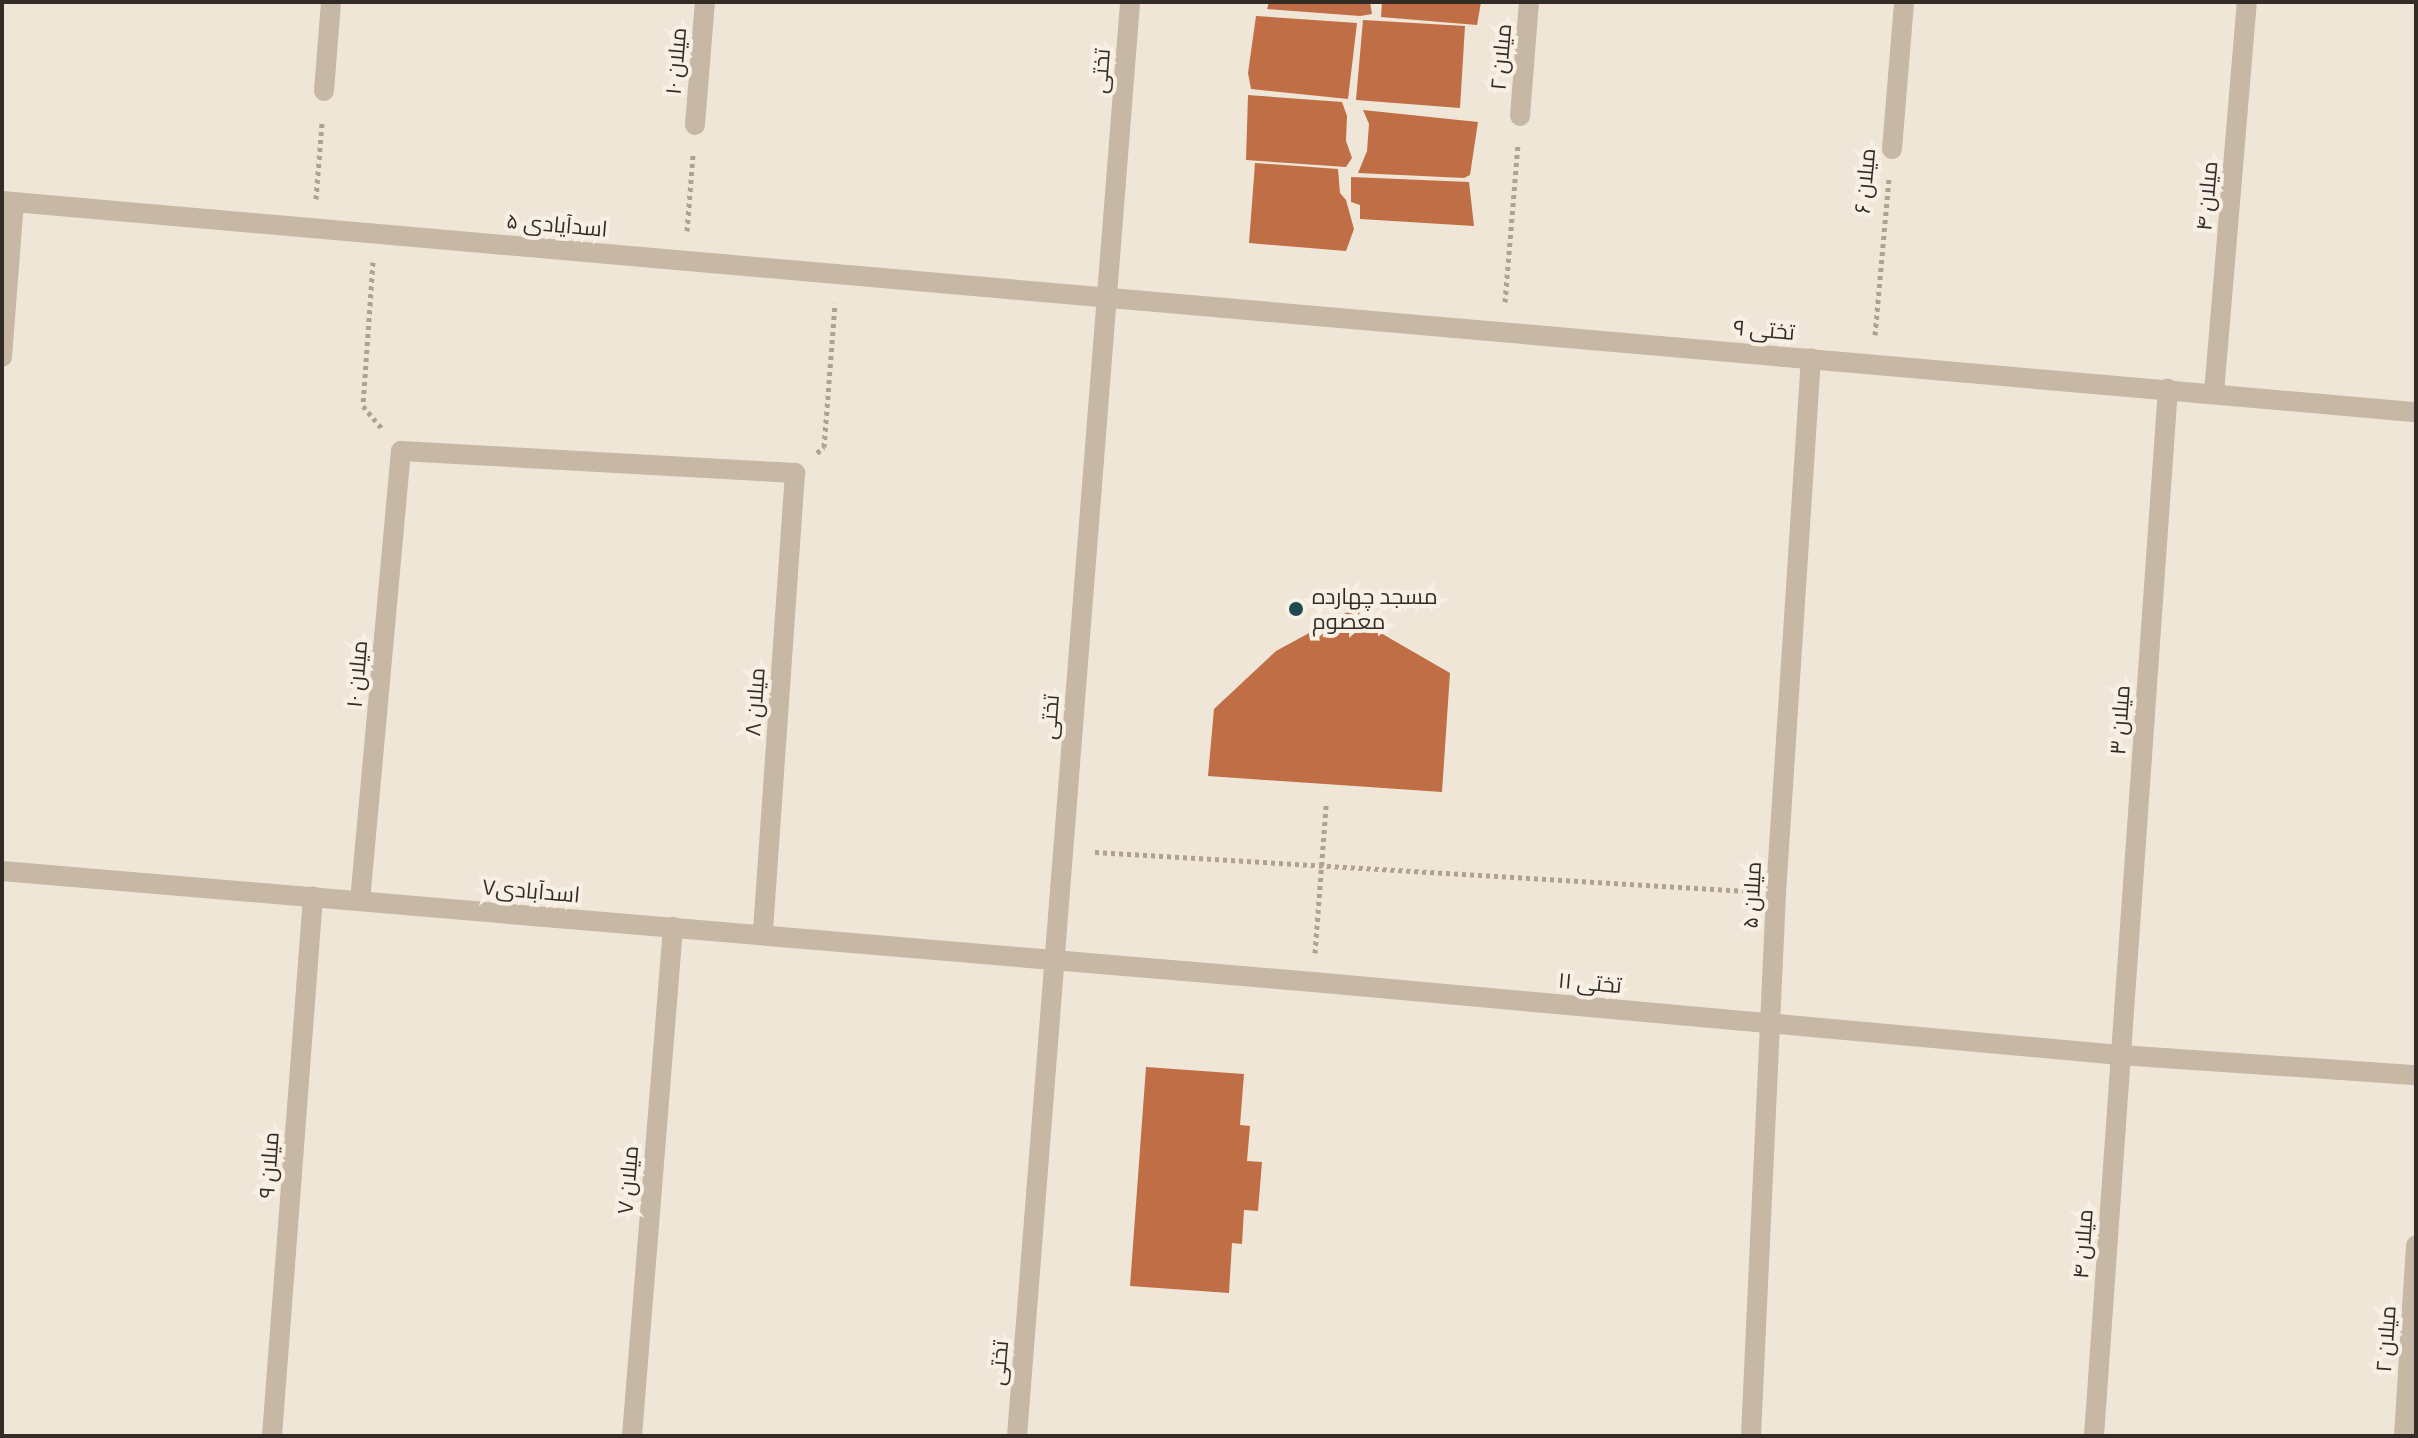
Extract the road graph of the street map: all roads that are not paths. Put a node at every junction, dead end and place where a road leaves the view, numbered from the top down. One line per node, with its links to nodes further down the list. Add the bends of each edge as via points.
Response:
1 (331, 2): 7 (street)
2 (705, 2): 9 (street, میلان ۱۰)
3 (1130, 2): 12 (street, تختی)
4 (1529, 2): 8 (street, میلان ۲)
5 (1904, 2): 10 (street, میلان ۶)
6 (2247, 2): 16 (street, میلان ۴)
7 (324, 91)
8 (1520, 116)
9 (695, 125)
10 (1892, 149)
11 (8, 202): 12 (street, اسدآیادی ۵); 13 (street)
12 (1107, 297): 14 (street, تختی ۹); 24 (street, تختی)
13 (2, 357)
14 (1811, 358): 15 (street, تختی ۹); 25 (street, میلان ۵)
15 (2168, 389): 16 (street, تختی ۹); 26 (street, میلان ۳)
16 (2214, 393): 17 (street, تختی ۹)
17 (2416, 412)
18 (401, 451): 21 (street, میلان ۱۰); 23 (street, میلان ۸, via 795,473)
19 (2, 871): 20 (street, اسدآبادی۷)
20 (313, 897): 21 (street, اسدآبادی۷); 29 (street, میلان ۹)
21 (360, 901): 22 (street, اسدآبادی۷)
22 (673, 927): 23 (street, اسدآبادی۷); 30 (street, میلان ۷)
23 (763, 935): 24 (street, اسدآبادی۷)
24 (1055, 960): 25 (street, تختی ۱۱); 31 (street, تختی)
25 (1770, 1023): 26 (street, تختی ۱۱); 32 (street, میلان ۵)
26 (2120, 1055): 27 (street, تختی ۱۱); 33 (street, میلان ۴)
27 (2416, 1075)
28 (2416, 1245): 34 (street, میلان ۲)
29 (272, 1436)
30 (632, 1436)
31 (1017, 1436)
32 (1751, 1436)
33 (2094, 1436)
34 (2404, 1436)

